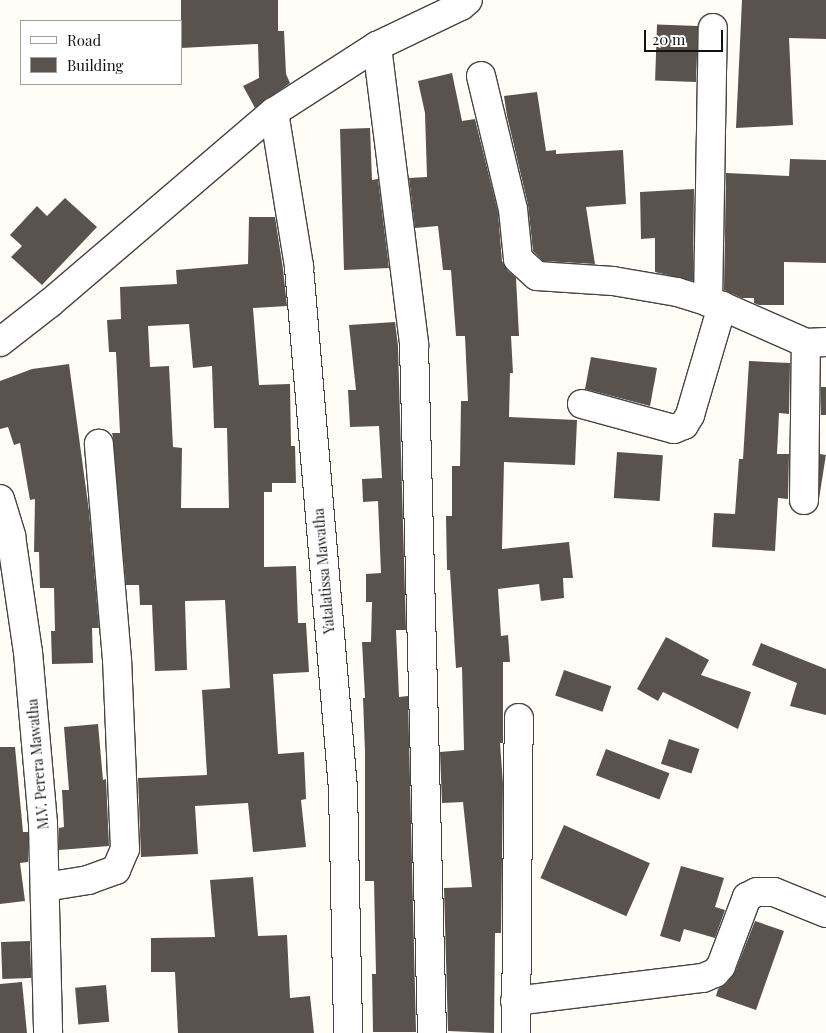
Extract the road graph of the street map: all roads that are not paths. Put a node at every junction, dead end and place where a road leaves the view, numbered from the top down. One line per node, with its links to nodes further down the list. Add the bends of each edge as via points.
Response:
1 (468, 0): 3 (street)
2 (713, 28): 6 (street)
3 (377, 46): 5 (street); 19 (street, via 414,345)
4 (482, 76): 6 (street, via 513,209 518,259 537,276 613,281 677,292)
5 (274, 112): 7 (street); 18 (street, Yatalatissa Mawatha, via 298,267 342,789)
6 (715, 304): 8 (street); 9 (street, via 690,415 684,425 674,429)
7 (0, 342)
8 (816, 343): 12 (street)
9 (582, 404)
10 (99, 444): 14 (street, via 117,660 125,849 116,870 88,880)
11 (0, 499): 14 (street, M.V. Perera Mawatha, via 11,536 28,652 43,824)
12 (804, 500)
13 (519, 718): 16 (street)
14 (44, 887): 17 (street, M.V. Perera Mawatha)
15 (826, 913): 16 (street, via 774,892 758,892 747,897 721,966 703,978)
16 (515, 1000): 20 (street)
17 (48, 1033)
18 (348, 1033)
19 (432, 1033)
20 (516, 1033)

